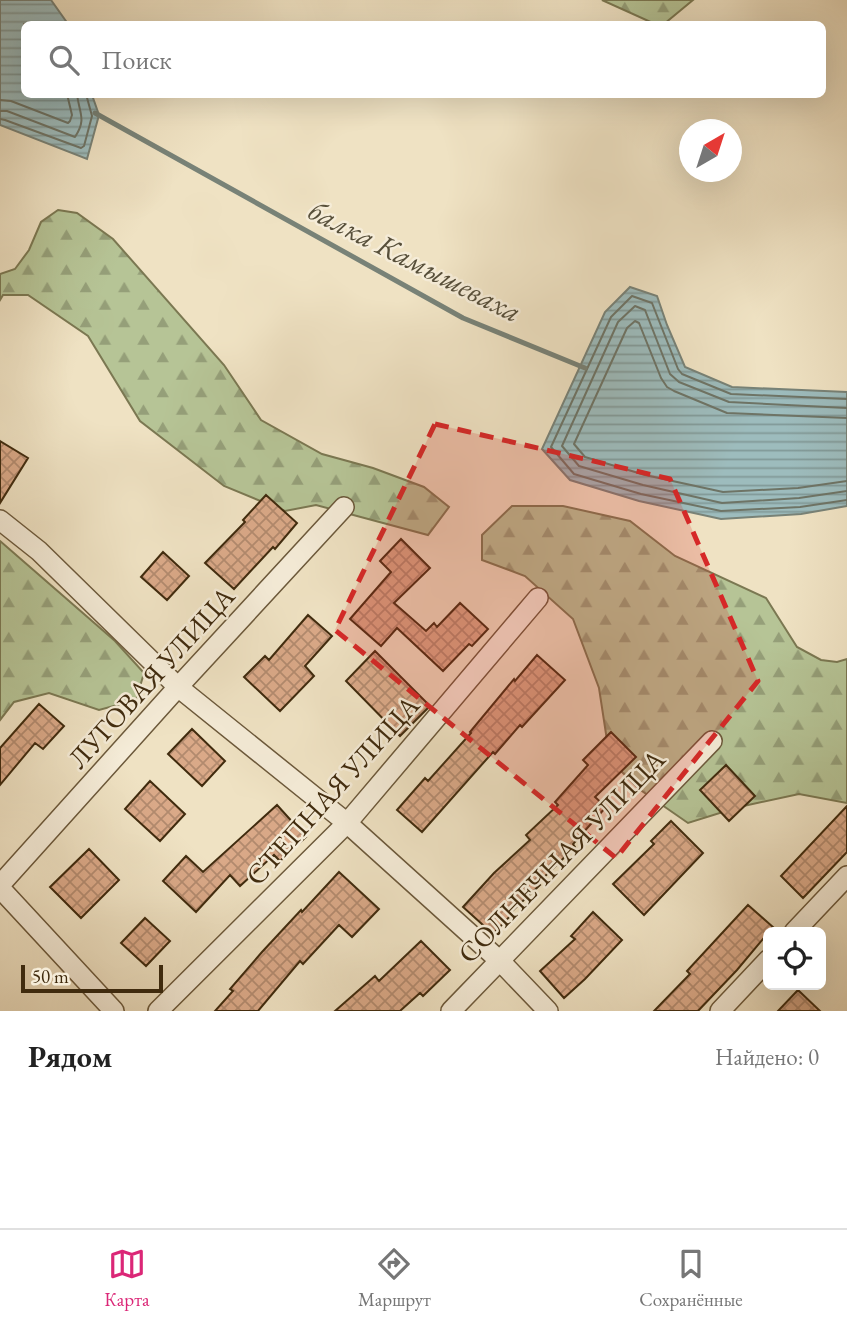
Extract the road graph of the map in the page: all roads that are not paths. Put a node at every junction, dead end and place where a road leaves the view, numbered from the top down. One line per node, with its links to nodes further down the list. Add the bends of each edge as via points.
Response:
1 (344, 507): 4 (street, ЛУГОВАЯ УЛИЦА)
2 (0, 520): 4 (street, via 39,551)
3 (538, 598): 6 (street, СТЕПНАЯ УЛИЦА)
4 (178, 687): 6 (street); 8 (street, ЛУГОВАЯ УЛИЦА)
5 (712, 741): 10 (street, СОЛНЕЧНАЯ УЛИЦА)
6 (347, 823): 10 (street); 13 (street, СТЕПНАЯ УЛИЦА)
7 (847, 876): 9 (street)
8 (0, 887): 12 (street)
9 (799, 927)
10 (500, 961): 14 (street, СОЛНЕЧНАЯ УЛИЦА); 15 (street)
11 (763, 965): 16 (street)
12 (114, 1011)
13 (158, 1011)
14 (451, 1011)
15 (548, 1011)
16 (720, 1011)

